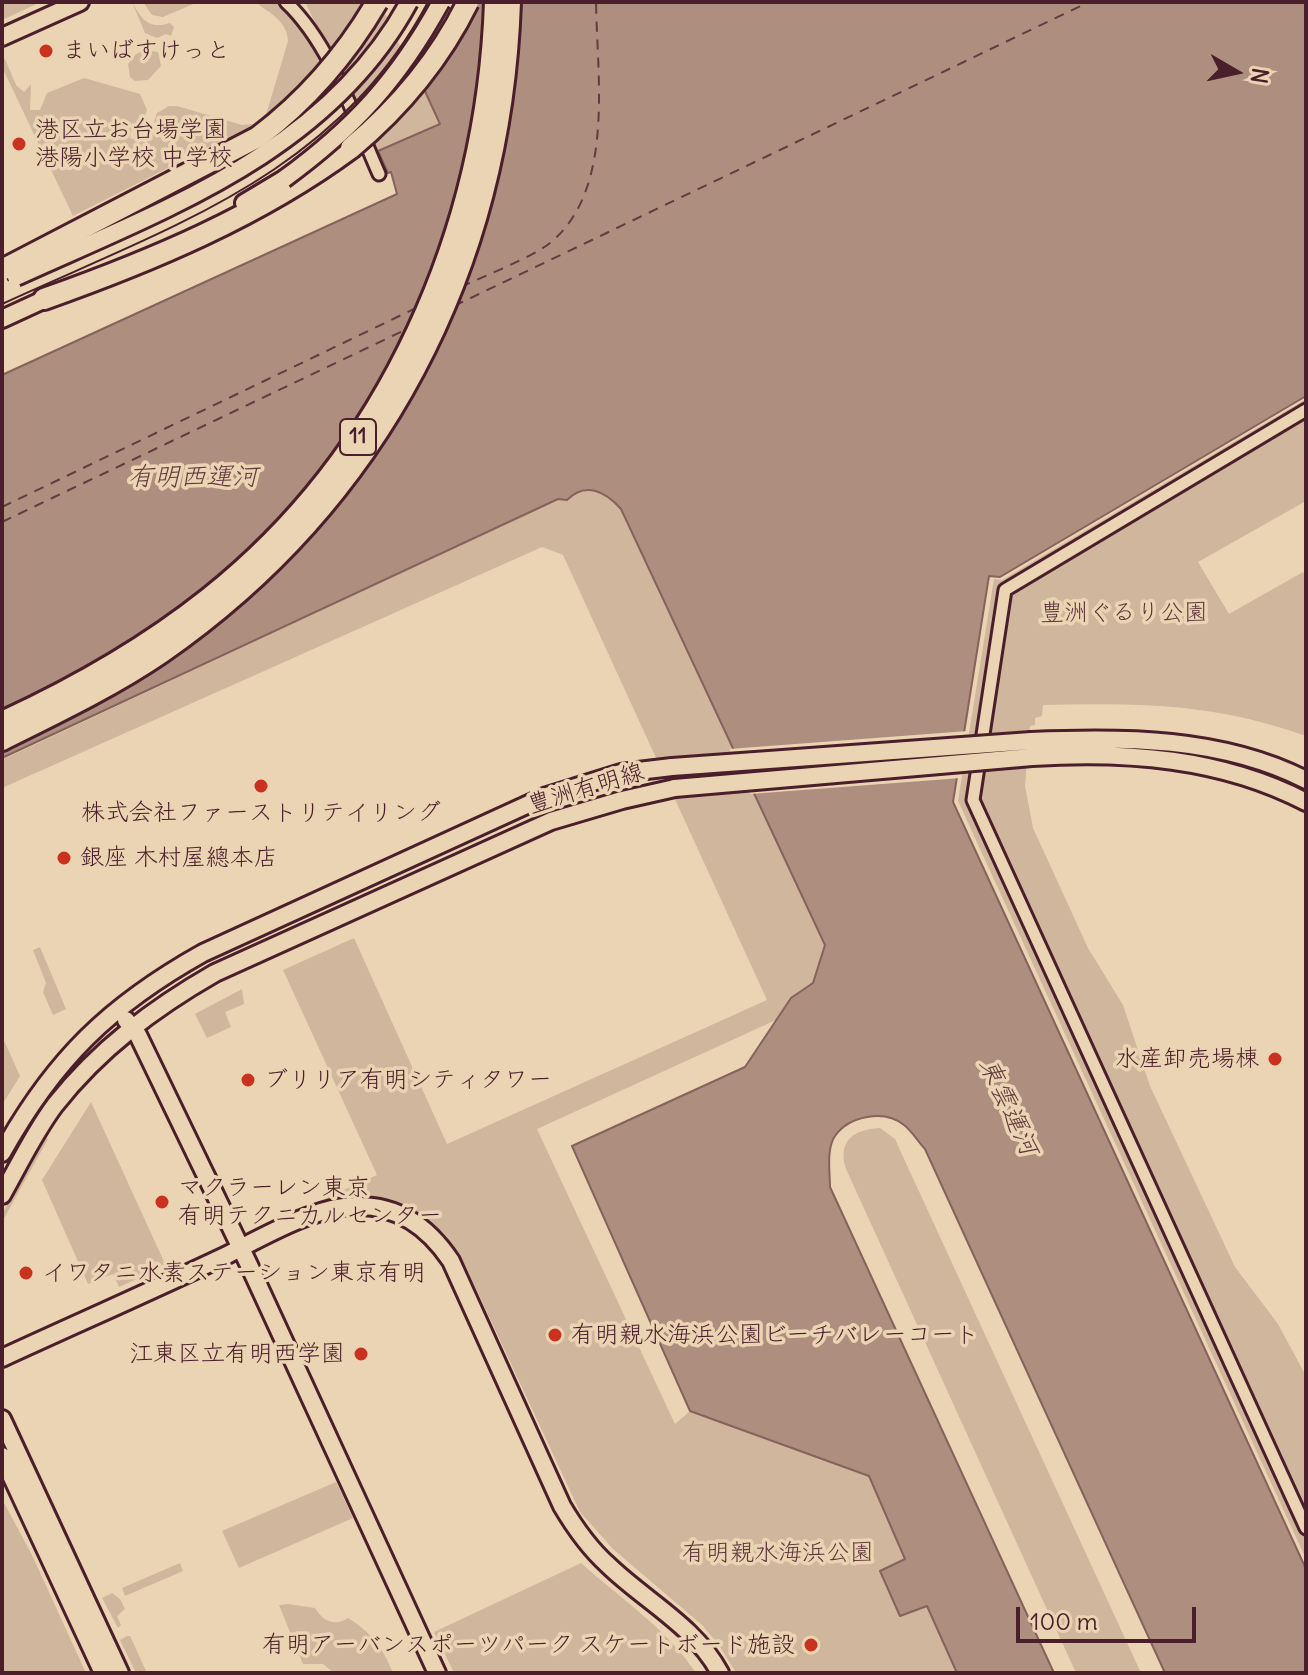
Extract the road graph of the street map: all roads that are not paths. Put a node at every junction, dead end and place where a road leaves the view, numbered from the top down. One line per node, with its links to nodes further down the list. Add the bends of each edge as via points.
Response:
1 (80, 2): 9 (street)
2 (286, 2): 10 (street, via 321,47)
3 (377, 2): 11 (highway, bridge, via 329,71 258,137)
4 (409, 2): 11 (street, bridge, via 364,70 287,139 185,199)
5 (441, 2): 12 (street, bridge, via 377,98 316,155 233,210)
6 (468, 2): 12 (highway, bridge, via 404,98 308,179 208,232)
7 (495, 2): 15 (highway, 11, via 485,110 458,228 417,334 357,438 264,550 209,598 112,666)
8 (510, 2): 16 (highway, 11, via 498,130 473,233 436,330 368,447 301,533 219,610 119,679)
9 (2, 37)
10 (379, 174)
11 (6, 278)
12 (44, 299): 13 (street)
13 (2, 319)
14 (1306, 410): 29 (street, via 1005,590 973,800)
15 (2, 722)
16 (2, 740)
17 (1306, 780): 18 (street, 豊洲有明線, bridge, via 1227,753 1112,739 672,767)
18 (578, 785): 19 (street, via 593,789 616,784); 21 (street, 豊洲有明線, via 203,953)
19 (622, 800): 20 (street, 豊洲有明線, bridge, via 675,788 1032,757 1113,755 1224,771); 22 (street, 豊洲有明線, via 524,832 229,967 171,998)
20 (1306, 802)
21 (117, 1009): 22 (street); 23 (street, 豊洲有明線, via 46,1082)
22 (132, 1027): 24 (street, 豊洲有明線, via 101,1053 54,1108); 25 (street)
23 (2, 1153)
24 (2, 1195)
25 (241, 1248): 26 (street); 32 (street); 33 (street, via 309,1217 353,1206 390,1210 437,1240 576,1528 609,1567 701,1645)
26 (2, 1358)
27 (2, 1419): 31 (street)
28 (2, 1456): 30 (street)
29 (1306, 1528)
30 (103, 1673)
31 (120, 1673)
32 (437, 1673)
33 (720, 1673)

